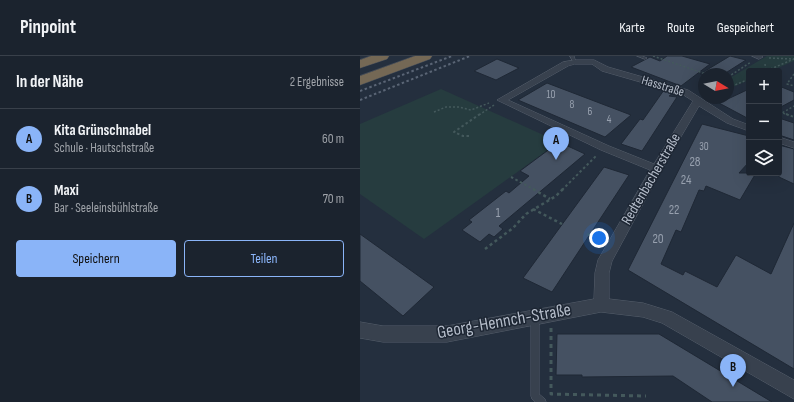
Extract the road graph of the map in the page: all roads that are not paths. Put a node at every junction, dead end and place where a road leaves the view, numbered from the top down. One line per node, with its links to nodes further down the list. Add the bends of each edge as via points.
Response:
1 (383, 56): 8 (highway)
2 (405, 56): 9 (highway)
3 (426, 56): 10 (highway)
4 (638, 56): 5 (lane)
5 (645, 58)
6 (574, 59): 7 (street); 15 (street, via 501,100)
7 (595, 59): 11 (street, Hasstraße, via 605,69 685,92)
8 (360, 64)
9 (360, 72)
10 (360, 80)
11 (697, 101): 12 (street, Hasstraße, via 730,121); 15 (street, Redtenbacherstraße)
12 (746, 127)
13 (782, 141): 14 (street)
14 (794, 145)
15 (656, 169): 16 (street, Redtenbacherstraße, via 605,260)
16 (601, 305): 17 (street, Georg-Hennch-Straße); 19 (street, Georg-Hennch-Straße, via 643,310 666,317)
17 (535, 317): 18 (street, Georg-Hennch-Straße, via 447,334 383,334); 20 (lane, via 534,396)
18 (360, 330)
19 (794, 390)
20 (542, 402)

